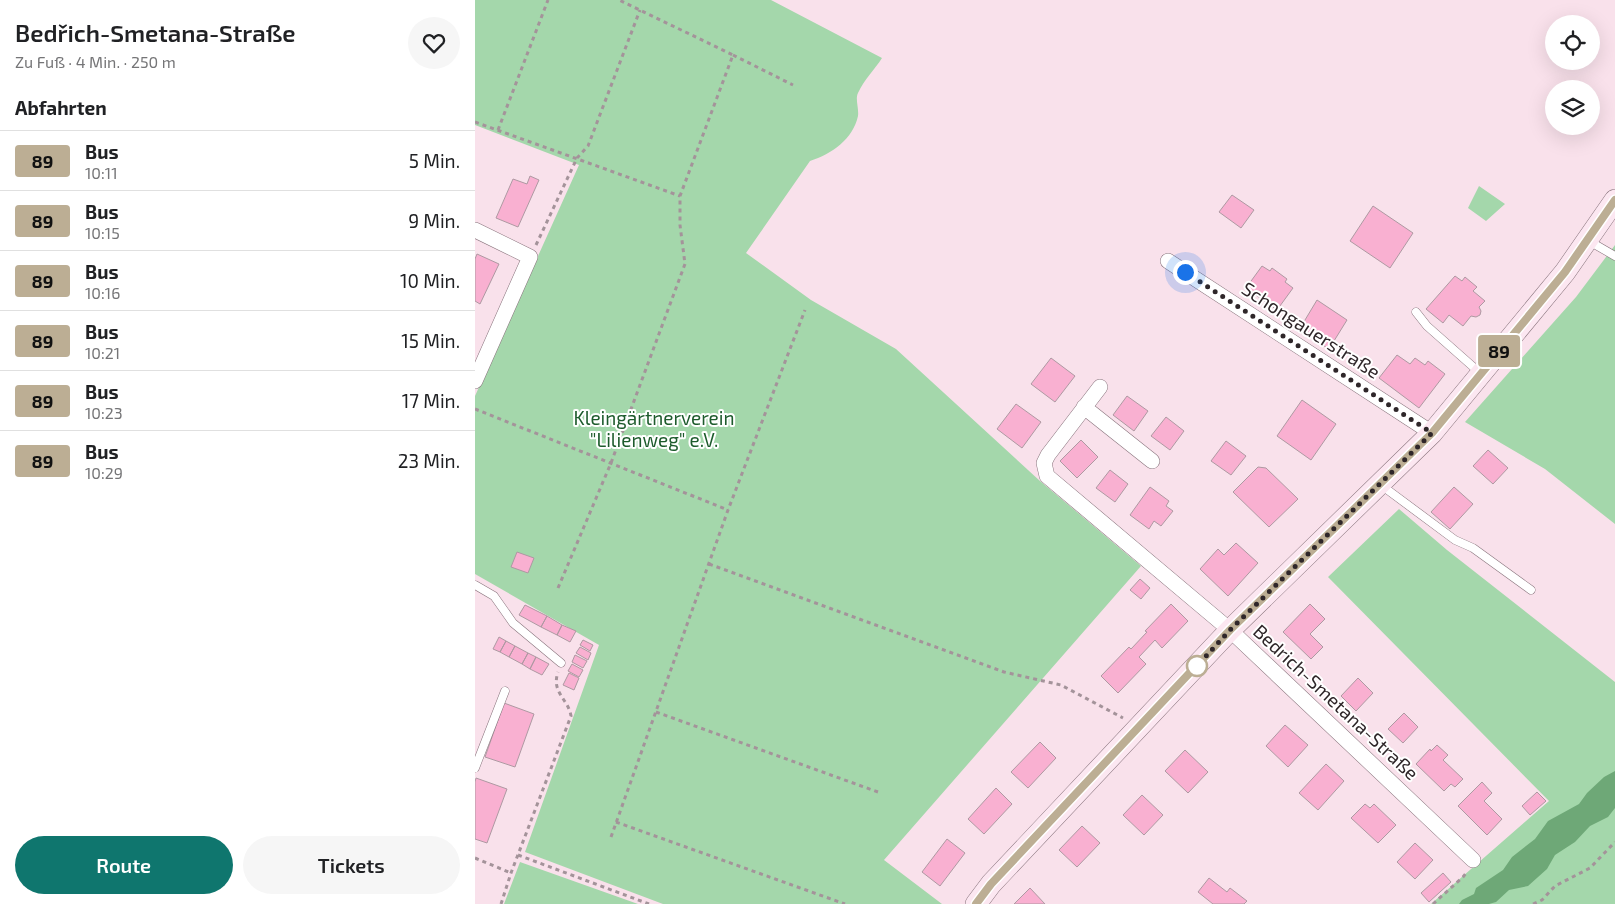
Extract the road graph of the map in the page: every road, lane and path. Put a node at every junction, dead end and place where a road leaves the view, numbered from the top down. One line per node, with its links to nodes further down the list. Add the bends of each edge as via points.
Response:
1 (548, 0): 7 (path)
2 (619, 0): 3 (path)
3 (640, 10): 4 (path); 8 (path, via 587,146)
4 (733, 55): 5 (path); 9 (path)
5 (793, 85)
6 (475, 122): 7 (path)
7 (497, 130): 8 (path)
8 (577, 158): 9 (path); 14 (path)
9 (680, 196): 25 (path, via 685,264)
10 (1615, 200): 12 (street)
11 (475, 230): 14 (street)
12 (1587, 240): 13 (lane); 18 (street, via 1565,272)
13 (1615, 256)
14 (530, 257): 19 (street)
15 (1168, 261): 23 (street, Schongauerstraße)
16 (805, 310): 27 (path)
17 (1416, 312): 18 (lane, via 1427,326)
18 (1481, 373): 23 (street)
19 (475, 380)
20 (1099, 387): 21 (street, Bedrich-Smetana-Straße)
21 (1084, 407): 24 (street); 32 (street, Bedrich-Smetana-Straße, via 1048,455 1045,463 1047,476)
22 (475, 409): 25 (path)
23 (1432, 433): 26 (street)
24 (1152, 461)
25 (611, 463): 27 (path); 30 (path)
26 (1379, 484): 31 (lane); 32 (street)
27 (728, 510): 28 (path)
28 (709, 564): 35 (path); 36 (path, via 1004,672 1061,685)
29 (475, 585): 33 (lane, via 494,596 513,622)
30 (558, 588)
31 (1531, 590)
32 (1230, 630): 36 (street); 44 (street, Bedrich-Smetana-Straße)
33 (561, 663): 42 (path, via 555,682 570,708 571,716)
34 (505, 691): 37 (lane)
35 (656, 712): 38 (path); 39 (path)
36 (1138, 728): 49 (street, via 991,884)
37 (475, 768)
38 (878, 792)
39 (616, 822): 40 (path); 48 (path)
40 (611, 837)
41 (1615, 842): 51 (path, via 1589,868 1555,886 1542,900)
42 (518, 855): 45 (path); 47 (path)
43 (475, 858): 45 (path)
44 (1473, 860): 50 (path, via 1463,877)
45 (511, 873): 46 (path)
46 (501, 904)
47 (649, 904)
48 (845, 904)
49 (976, 904)
50 (1433, 904)
51 (1533, 904)

